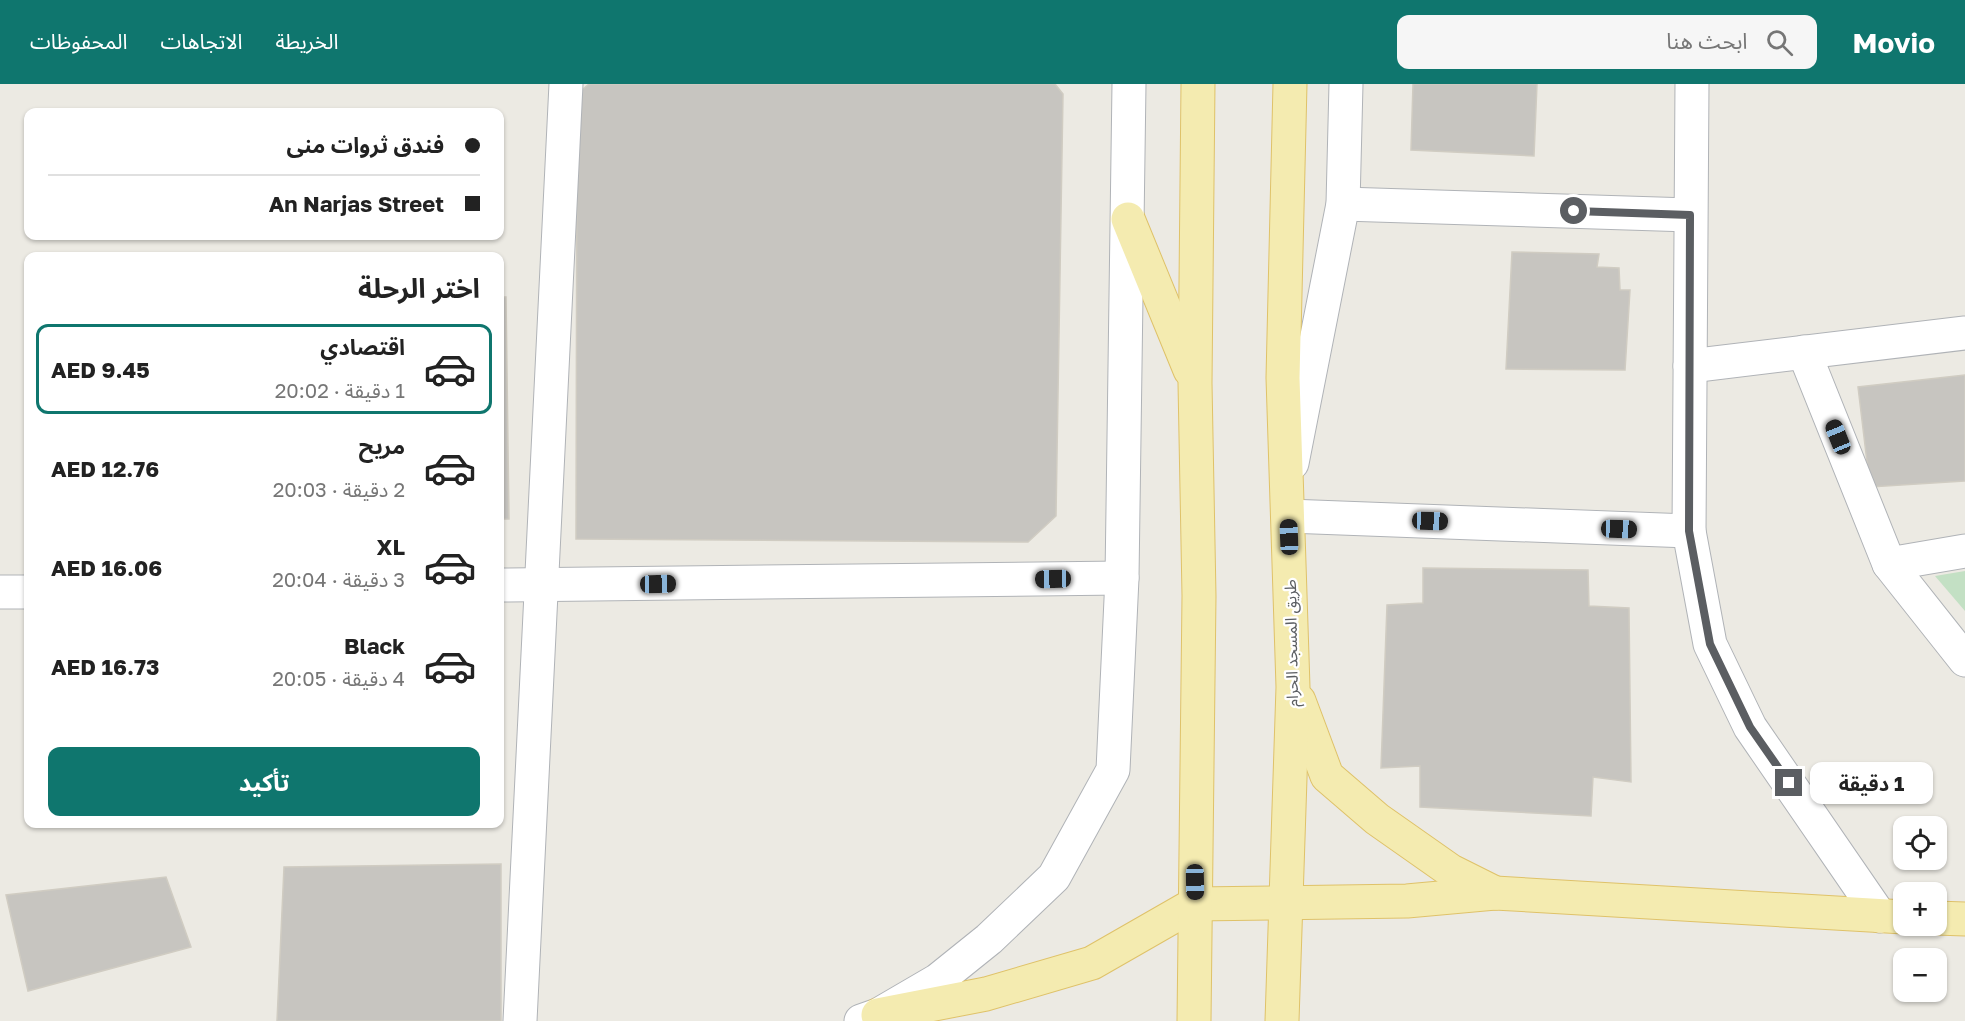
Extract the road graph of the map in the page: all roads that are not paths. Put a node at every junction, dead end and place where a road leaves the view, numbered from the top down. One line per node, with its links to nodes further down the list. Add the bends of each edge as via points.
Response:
1 (566, 84): 20 (street)
2 (1129, 84): 9 (street)
3 (1198, 84): 13 (main road)
4 (1290, 84): 14 (main road, طريق المسجد الحرام, via 1283,378)
5 (1346, 84): 7 (street)
6 (1692, 84): 8 (street)
7 (1343, 204): 8 (street); 14 (street)
8 (1690, 215): 12 (street)
9 (1128, 219): 13 (main road); 18 (street)
10 (1965, 333): 11 (street)
11 (1804, 352): 12 (street); 17 (street)
12 (1690, 366): 15 (street)
13 (1195, 383): 26 (main road, via 1199,596)
14 (1287, 503): 15 (street); 24 (main road, طريق المسجد الحرام)
15 (1689, 531): 28 (street, via 1710,644 1750,727)
16 (1965, 551): 17 (street)
17 (1889, 564): 23 (street)
18 (1122, 578): 20 (street); 31 (street, via 1113,770 1054,877 989,939 938,980)
19 (504, 585): 20 (street)
20 (542, 585): 32 (street)
21 (0, 592): 22 (street)
22 (24, 592)
23 (1965, 660)
24 (1293, 687): 25 (main road, via 1327,776 1377,819 1451,871); 27 (main road, طريق المسجد الحرام)
25 (1495, 893): 27 (main road, via 1407,901); 28 (main road)
26 (1195, 904): 27 (main road); 31 (main road, via 1092,963 986,994); 33 (main road)
27 (1285, 904): 34 (main road, طريق المسجد الحرام)
28 (1892, 916)
29 (1947, 918): 30 (main road)
30 (1965, 919)
31 (870, 1018)
32 (520, 1021)
33 (1194, 1021)
34 (1281, 1021)

